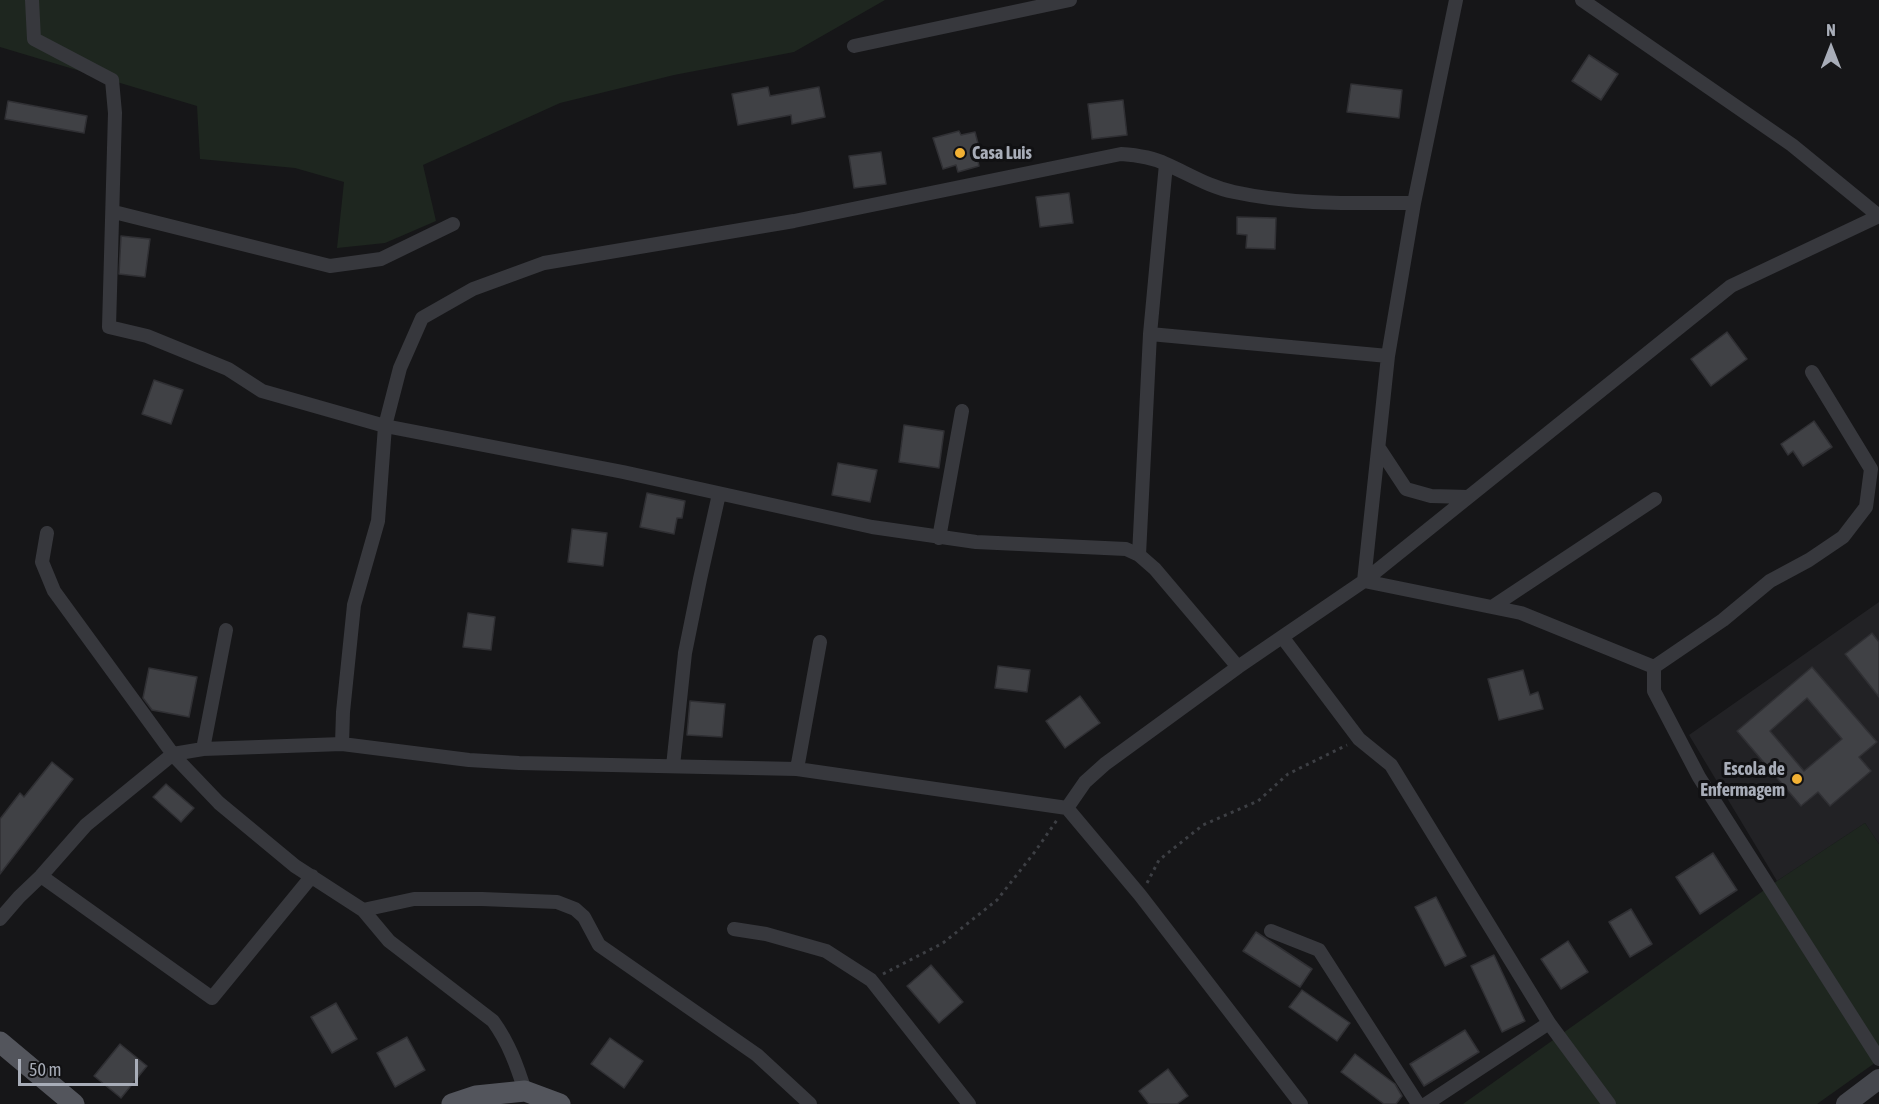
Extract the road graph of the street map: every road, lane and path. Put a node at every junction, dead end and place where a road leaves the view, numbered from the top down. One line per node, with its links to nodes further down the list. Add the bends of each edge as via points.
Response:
1 (32, 0): 8 (street, via 34,39 112,80)
2 (1070, 0): 5 (street)
3 (1456, 0): 7 (street)
4 (1582, 0): 9 (street, via 1792,145)
5 (854, 46)
6 (1166, 164): 7 (street, via 1235,193 1310,203); 11 (street); 15 (street, via 1122,154 794,221 544,263 473,289 422,318 400,368)
7 (1414, 203): 12 (street)
8 (114, 212): 10 (street, via 330,266 381,259); 15 (street, via 109,327 147,336 228,369 262,391)
9 (1879, 216): 18 (street, via 1731,286)
10 (453, 224)
11 (1150, 334): 12 (street); 22 (street)
12 (1388, 356): 16 (street)
13 (1812, 372): 29 (street, via 1872,469 1866,507 1843,537 1770,581 1723,620)
14 (962, 411): 21 (street)
15 (385, 426): 17 (street); 31 (street, via 378,521 354,604)
16 (1379, 448): 18 (street, via 1406,489 1431,496); 23 (street)
17 (719, 494): 21 (street); 34 (street, via 685,653)
18 (1468, 497): 23 (street)
19 (1655, 499): 24 (street)
20 (47, 533): 33 (street, via 42,562 54,591)
21 (939, 538): 22 (street, via 1126,549)
22 (1139, 555): 28 (street)
23 (1364, 580): 24 (street); 26 (street)
24 (1492, 607): 29 (street, via 1521,613)
25 (226, 630): 32 (street)
26 (1283, 638): 28 (street); 30 (street)
27 (820, 642): 35 (street)
28 (1238, 667): 36 (street, via 1105,764 1085,782)
29 (1654, 667): 47 (street, via 1654,691 1699,777)
30 (1359, 739): 39 (path, via 1288,774 1258,801 1203,825 1159,860); 45 (street, via 1391,765)
31 (342, 744): 32 (street); 34 (street, via 469,760)
32 (203, 749): 33 (street)
33 (173, 754): 37 (street, via 86,825); 38 (street, via 219,803)
34 (673, 766): 35 (street)
35 (797, 770): 36 (street)
36 (1067, 808): 39 (street); 44 (path, via 997,900 943,944)
37 (41, 876): 38 (street, via 212,998); 41 (street)
38 (312, 876): 40 (street)
39 (1140, 895): 56 (street)
40 (363, 910): 49 (street, via 389,941 493,1021 513,1054); 54 (street, via 414,900 472,899 557,902 575,909 584,916 600,945 757,1055)
41 (0, 919)
42 (734, 929): 44 (street, via 826,951)
43 (1271, 931): 57 (street, via 1319,950)
44 (871, 980): 55 (street)
45 (1549, 1023): 58 (street); 59 (street)
46 (0, 1041): 51 (main road)
47 (1879, 1059)
48 (1879, 1079): 50 (main road)
49 (525, 1091): 52 (main road, via 476,1096); 53 (main road)
50 (1853, 1102)
51 (74, 1104)
52 (452, 1104)
53 (560, 1104)
54 (810, 1104)
55 (969, 1104)
56 (1302, 1104)
57 (1418, 1104)
58 (1426, 1104)
59 (1609, 1104)

